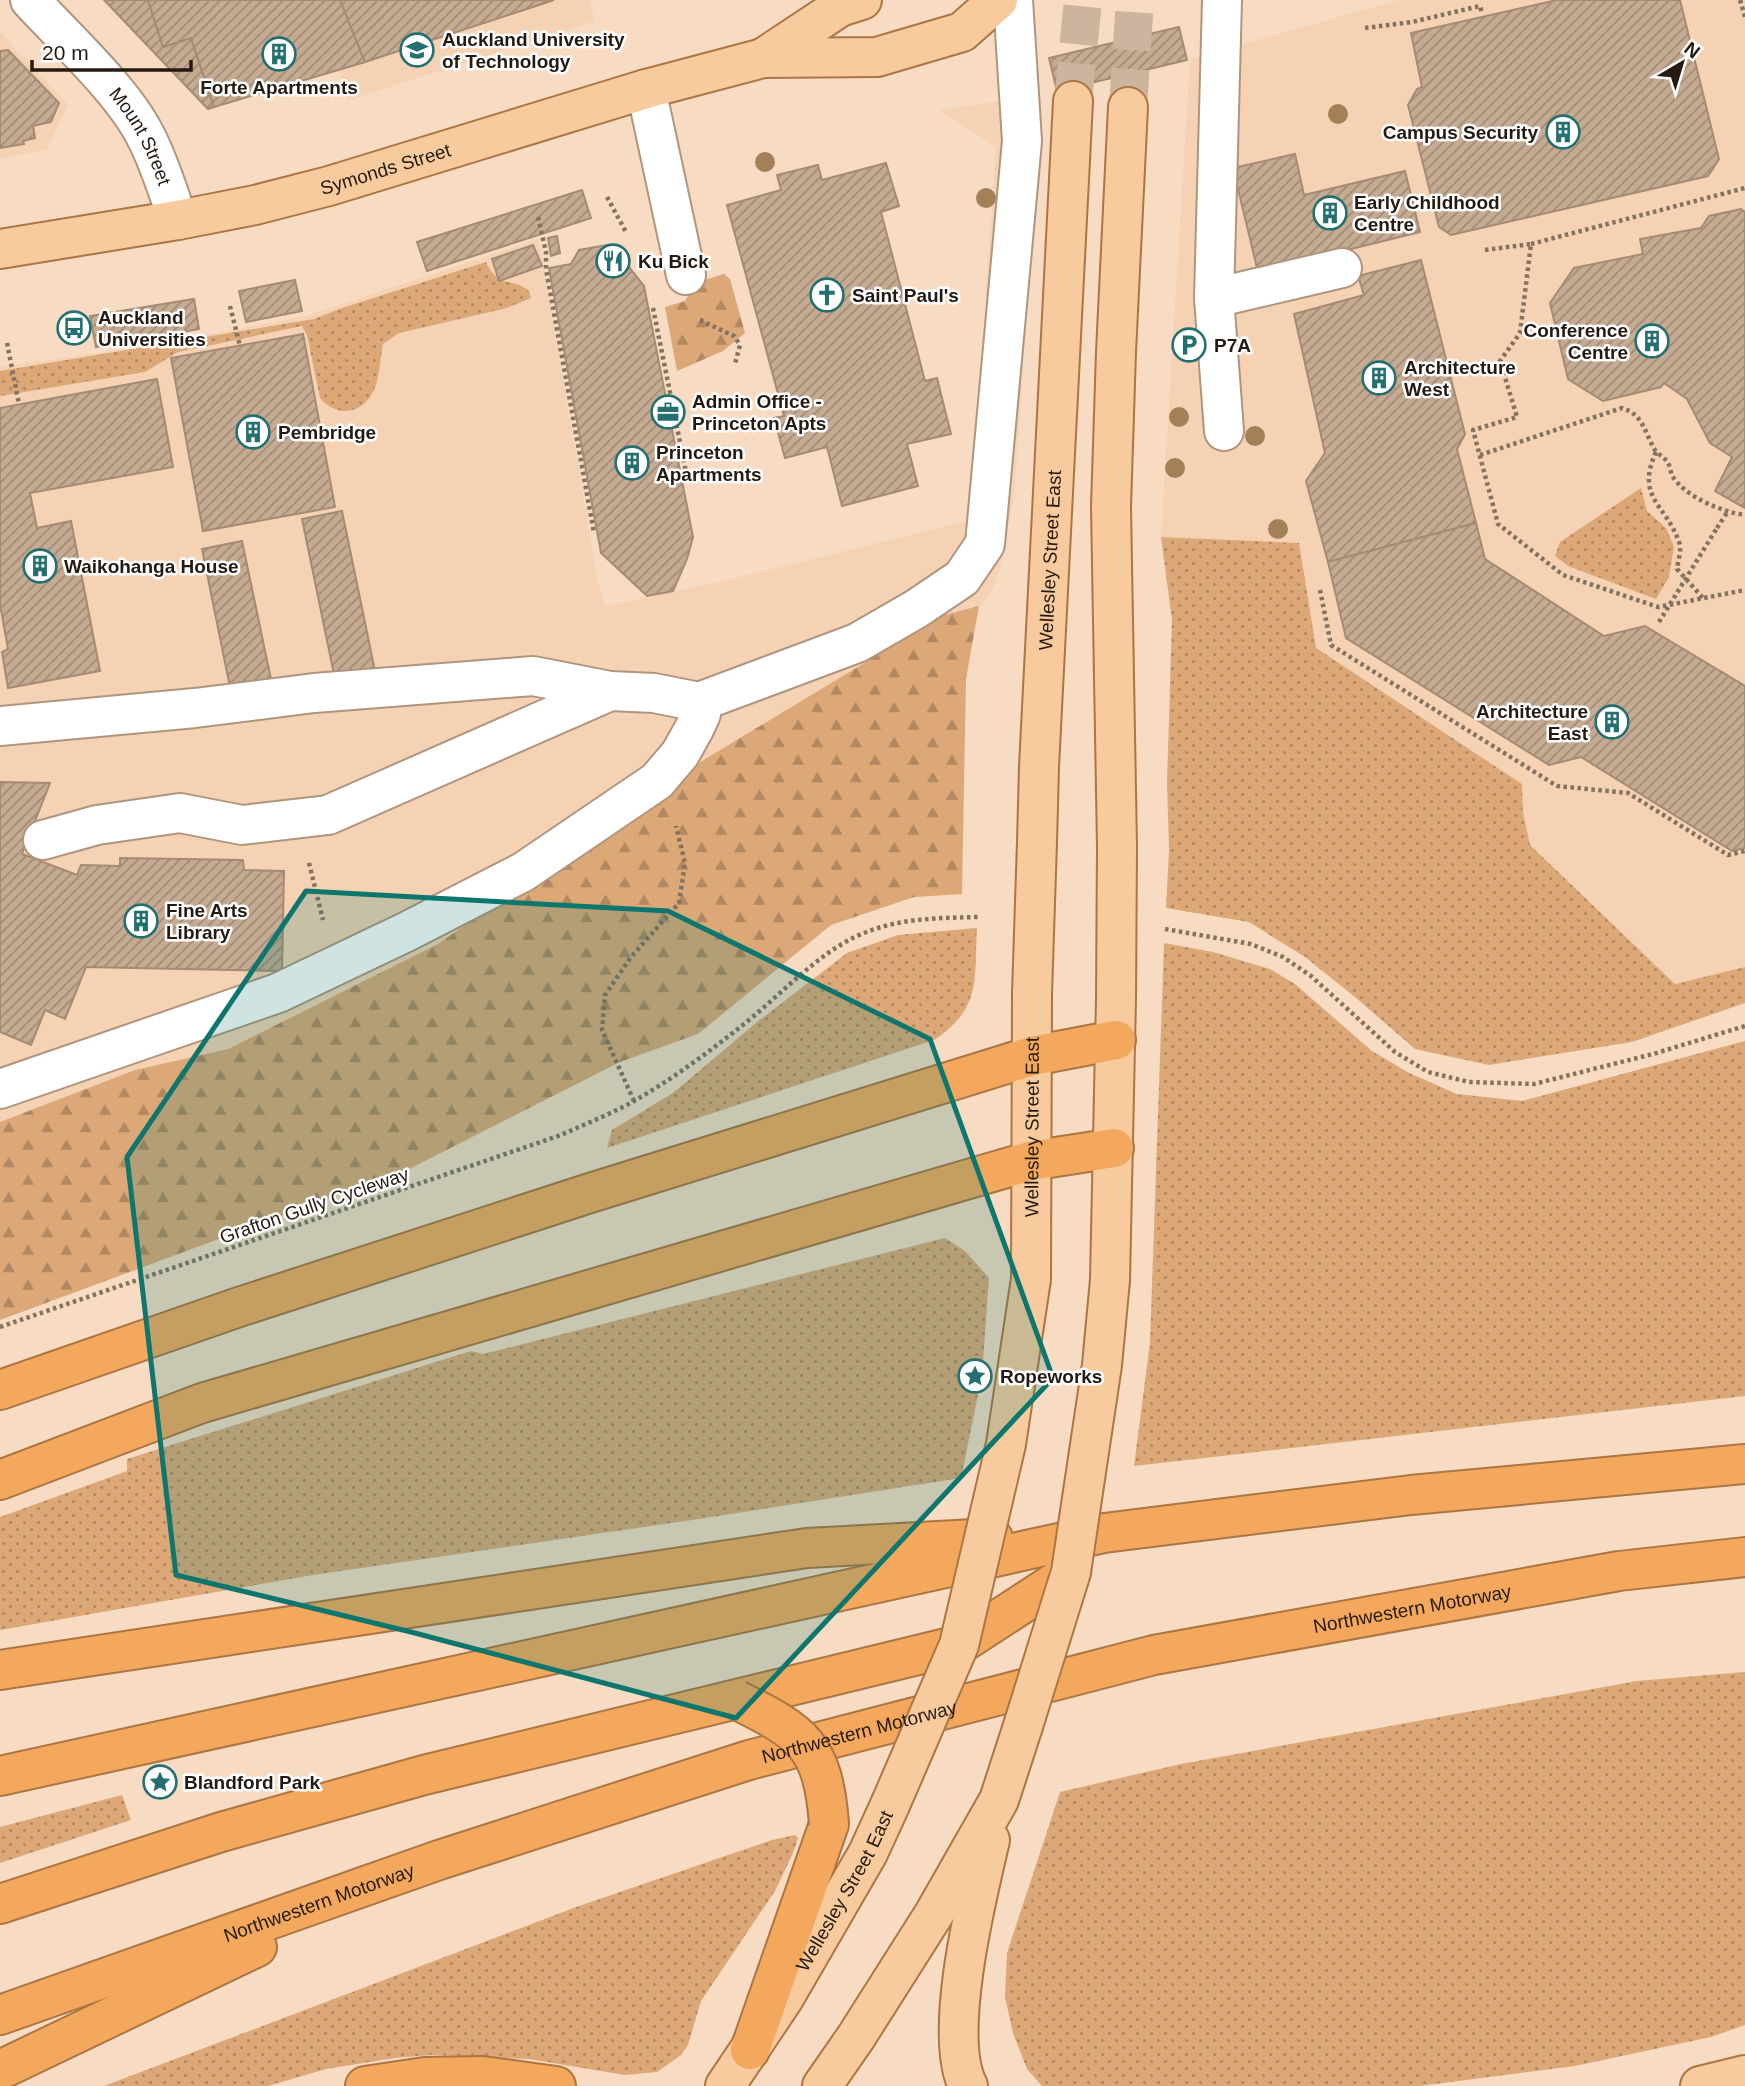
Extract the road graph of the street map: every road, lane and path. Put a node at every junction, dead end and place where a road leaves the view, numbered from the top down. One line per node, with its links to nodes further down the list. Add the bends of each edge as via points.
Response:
1 (30, 0): 16 (street, Mount Street, via 131,112 152,150)
2 (862, 0): 10 (main road, Symonds Street, via 840,6)
3 (998, 0): 10 (main road, Symonds Street, via 962,32 877,57)
4 (1013, 0): 42 (street, via 1022,141 985,544 962,578 857,643)
5 (1222, 0): 22 (street)
6 (1740, 0): 8 (path)
7 (1482, 13): 9 (path, via 1480,6)
8 (1745, 18)
9 (1365, 28)
10 (763, 58): 11 (main road, Symonds Street)
11 (646, 89): 16 (main road, Symonds Street, via 329,186); 21 (street)
12 (1073, 101): 53 (main road, Wellesley Street East, bridge, via 1039,767)
13 (1128, 107): 52 (main road, bridge, via 1111,507)
14 (1745, 188): 17 (path)
15 (538, 217): 36 (path)
16 (178, 220): 18 (main road, Symonds Street)
17 (1531, 244): 19 (path); 32 (path, via 1520,333 1500,361 1517,417 1473,430)
18 (0, 249)
19 (1485, 250)
20 (1342, 268): 22 (street)
21 (686, 275)
22 (1214, 298): 30 (street)
23 (230, 306): 27 (path)
24 (696, 315): 28 (path, via 734,336 740,345)
25 (656, 324): 33 (path)
26 (7, 343): 29 (path)
27 (240, 346)
28 (735, 364)
29 (19, 404)
30 (1224, 430)
31 (1656, 452): 32 (path, via 1643,422 1622,408); 34 (path, via 1692,495); 39 (path, via 1648,485 1681,544 1677,569)
32 (1480, 455): 39 (path, via 1498,524 1563,575 1658,607)
33 (686, 472)
34 (1728, 511): 35 (path); 40 (path, bridge)
35 (1745, 516)
36 (594, 533)
37 (1320, 590): 47 (path, via 1331,645 1557,786 1628,793 1728,855)
38 (1745, 590): 39 (path)
39 (1703, 598)
40 (1658, 622)
41 (610, 691): 42 (street); 43 (street, via 533,676); 44 (street, via 328,816)
42 (699, 702): 50 (street, via 701,714 694,729 657,780 523,872)
43 (0, 726)
44 (298, 818): 46 (street, via 242,825 180,813 97,825); 50 (path)
45 (675, 824): 55 (path, via 685,863 679,903 631,957 605,995 602,1030)
46 (43, 840)
47 (1745, 851)
48 (978, 917): 55 (path, Grafton Gully Cycleway, via 896,922 856,937 816,963 693,1063)
49 (1165, 929): 51 (path, via 1251,944 1283,957 1311,976 1395,1052 1428,1072 1469,1082 1534,1084)
50 (334, 967): 54 (street, via 278,993)
51 (1745, 1026)
52 (1116, 1040): 53 (highway); 56 (main road)
53 (1032, 1056): 57 (main road, Wellesley Street East); 59 (highway, via 577,1197)
54 (0, 1089)
55 (634, 1101): 58 (path, Grafton Gully Cycleway, via 561,1135)
56 (1114, 1148): 57 (highway); 64 (main road, bridge, via 1102,1365)
57 (1030, 1161): 61 (highway, via 202,1403); 65 (main road, Wellesley Street East, bridge, via 1031,1279 1006,1444)
58 (0, 1327)
59 (0, 1390)
60 (1745, 1464): 62 (highway, via 1411,1495)
61 (0, 1480)
62 (1104, 1533): 66 (highway, via 807,1548); 68 (highway)
63 (1745, 1557): 70 (highway, Northwestern Motorway, via 1619,1571 1154,1655 749,1760)
64 (1071, 1572): 65 (highway); 69 (main road, bridge)
65 (959, 1645): 67 (highway); 73 (main road, Wellesley Street East, bridge, via 868,1853)
66 (0, 1670)
67 (737, 1700): 71 (highway, via 424,1775 221,1832); 73 (highway, bridge, via 787,1726 812,1750 822,1773 829,1824)
68 (0, 1776)
69 (1004, 1784): 79 (main road, via 934,1914); 80 (main road, via 976,1899 959,2012 959,2047)
70 (439, 1860): 72 (highway, Northwestern Motorway); 74 (highway)
71 (0, 1904)
72 (0, 2015)
73 (750, 2050): 78 (main road, Wellesley Street East)
74 (0, 2070)
75 (1745, 2075): 81 (main road)
76 (365, 2086): 77 (highway, via 425,2077 482,2076)
77 (556, 2086)
78 (725, 2086)
79 (822, 2086)
80 (968, 2086)
81 (1700, 2086)

